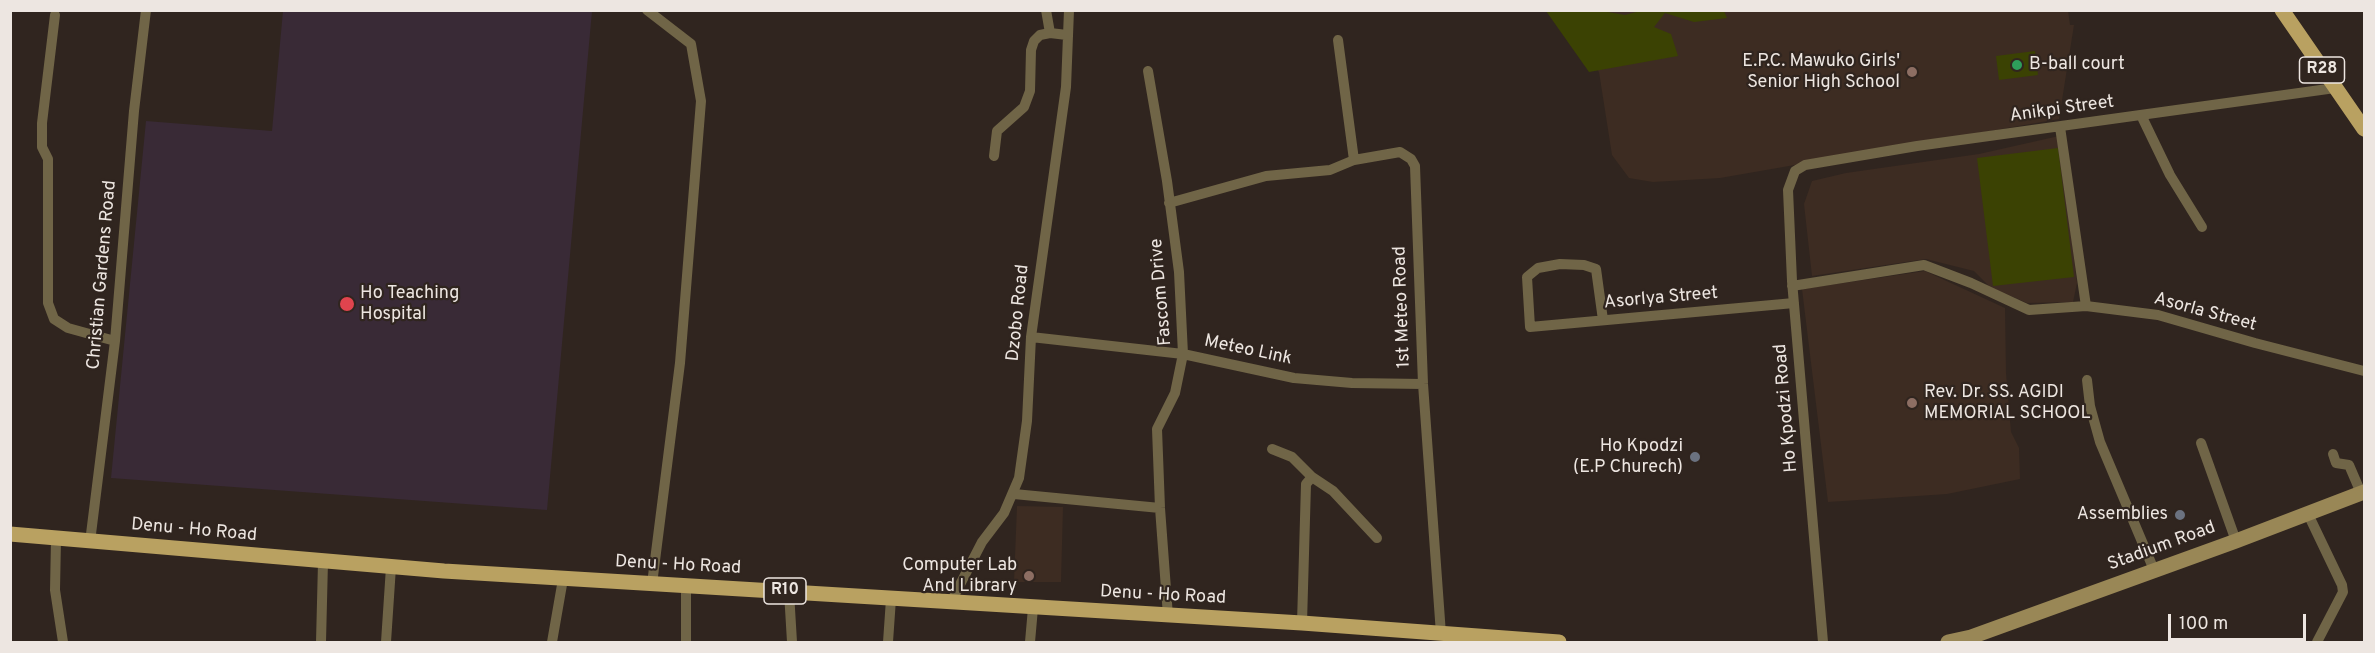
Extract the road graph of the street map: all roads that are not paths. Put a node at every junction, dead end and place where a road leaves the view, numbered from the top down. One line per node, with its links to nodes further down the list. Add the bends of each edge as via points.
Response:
1 (146, 10): 25 (street, Christian Gardens Road)
2 (647, 10): 47 (street, via 691,44 700,101 680,363)
3 (1046, 10): 7 (street)
4 (1069, 10): 8 (street, Dzobo Road)
5 (2285, 11): 11 (main road, R28)
6 (55, 15): 25 (street, via 42,123 42,147 48,159 48,303 54,319 68,328)
7 (1050, 33): 8 (street); 15 (street, via 1034,41 1030,50 1030,91 1024,106 997,131)
8 (1067, 35): 24 (street, Dzobo Road, via 1066,87)
9 (1338, 40): 16 (street)
10 (1148, 71): 18 (street, Fascom Drive)
11 (2335, 88): 12 (street, Anikpi Street); 14 (main road, R28)
12 (2141, 116): 13 (street, Anikpi Street); 19 (street, via 2170,175)
13 (2060, 127): 17 (street, Anikpi Street, via 1917,146 1805,165); 22 (street)
14 (2364, 129)
15 (994, 156)
16 (1354, 160): 18 (street, via 1330,170 1259,177); 29 (street, 1st Meteo Road, via 1400,152 1415,166)
17 (1795, 171): 20 (street, Ho Kpodzi Road, via 1788,190)
18 (1170, 202): 26 (street, Fascom Drive, via 1179,272)
19 (2202, 227)
20 (1792, 286): 21 (street, Ho Kpodzi Road); 22 (street, Asorla Street, via 1924,265 2029,310)
21 (1794, 303): 23 (street, Asorlya Street); 67 (street, Ho Kpodzi Road)
22 (2086, 306): 27 (street, Asorla Street, via 2158,315)
23 (1603, 321): 23 (street, Asorlya Street, via 1530,327 1527,277 1538,268 1560,264 1596,269)
24 (1031, 337): 26 (street, Meteo Link); 35 (street, Dzobo Road, via 1027,421)
25 (115, 341): 42 (street, Christian Gardens Road)
26 (1183, 354): 29 (street, Meteo Link, via 1294,378 1352,384); 36 (street, Fascom Drive, via 1175,393 1157,429)
27 (2364, 371)
28 (2087, 380): 45 (street, via 2100,442)
29 (1423, 384): 55 (street, 1st Meteo Road)
30 (2201, 443): 41 (street)
31 (1272, 449): 33 (street, via 1292,457)
32 (2333, 454): 34 (street, via 2336,463 2349,465)
33 (1312, 477): 39 (street, via 1333,491); 54 (street, via 1306,484)
34 (2363, 492): 37 (main road, Stadium Road)
35 (1014, 494): 36 (street); 51 (street, Dzobo Road, via 982,542)
36 (1160, 508): 53 (street, Fascom Drive)
37 (2308, 514): 41 (main road, Stadium Road); 69 (street, via 2343,592)
38 (10, 534): 40 (main road, Denu - Ho Road / R10)
39 (1377, 538)
40 (56, 539): 42 (main road, Denu - Ho Road / R10); 58 (street, via 55,590)
41 (2236, 541): 45 (main road, Stadium Road)
42 (90, 542): 43 (main road, Denu - Ho Road / R10)
43 (323, 562): 44 (main road, Denu - Ho Road / R10); 59 (street)
44 (391, 567): 46 (main road, Denu - Ho Road / R10); 60 (street)
45 (2154, 570): 57 (main road, Stadium Road)
46 (563, 579): 47 (main road, Denu - Ho Road / R10); 61 (street)
47 (652, 585): 48 (main road, Denu - Ho Road / R10)
48 (686, 587): 49 (main road, Denu - Ho Road / R10); 62 (street)
49 (789, 592): 50 (main road, Denu - Ho Road / R10); 63 (street)
50 (891, 599): 51 (main road, Denu - Ho Road / R10); 64 (street)
51 (951, 602): 52 (main road, Denu - Ho Road / R10)
52 (1033, 608): 53 (main road, Denu - Ho Road / R10); 65 (street)
53 (1168, 615): 54 (main road, Denu - Ho Road / R10)
54 (1302, 623): 55 (main road, Denu - Ho Road / R10)
55 (1441, 634): 56 (main road, Denu - Ho Road / R10)
56 (1479, 640): 66 (main road, Denu - Ho Road / R10)
57 (1967, 640): 68 (main road, Stadium Road)
58 (63, 642)
59 (321, 642)
60 (386, 642)
61 (552, 642)
62 (686, 642)
63 (792, 642)
64 (888, 642)
65 (1030, 642)
66 (1559, 642)
67 (1823, 642)
68 (1948, 642)
69 (2317, 642)

